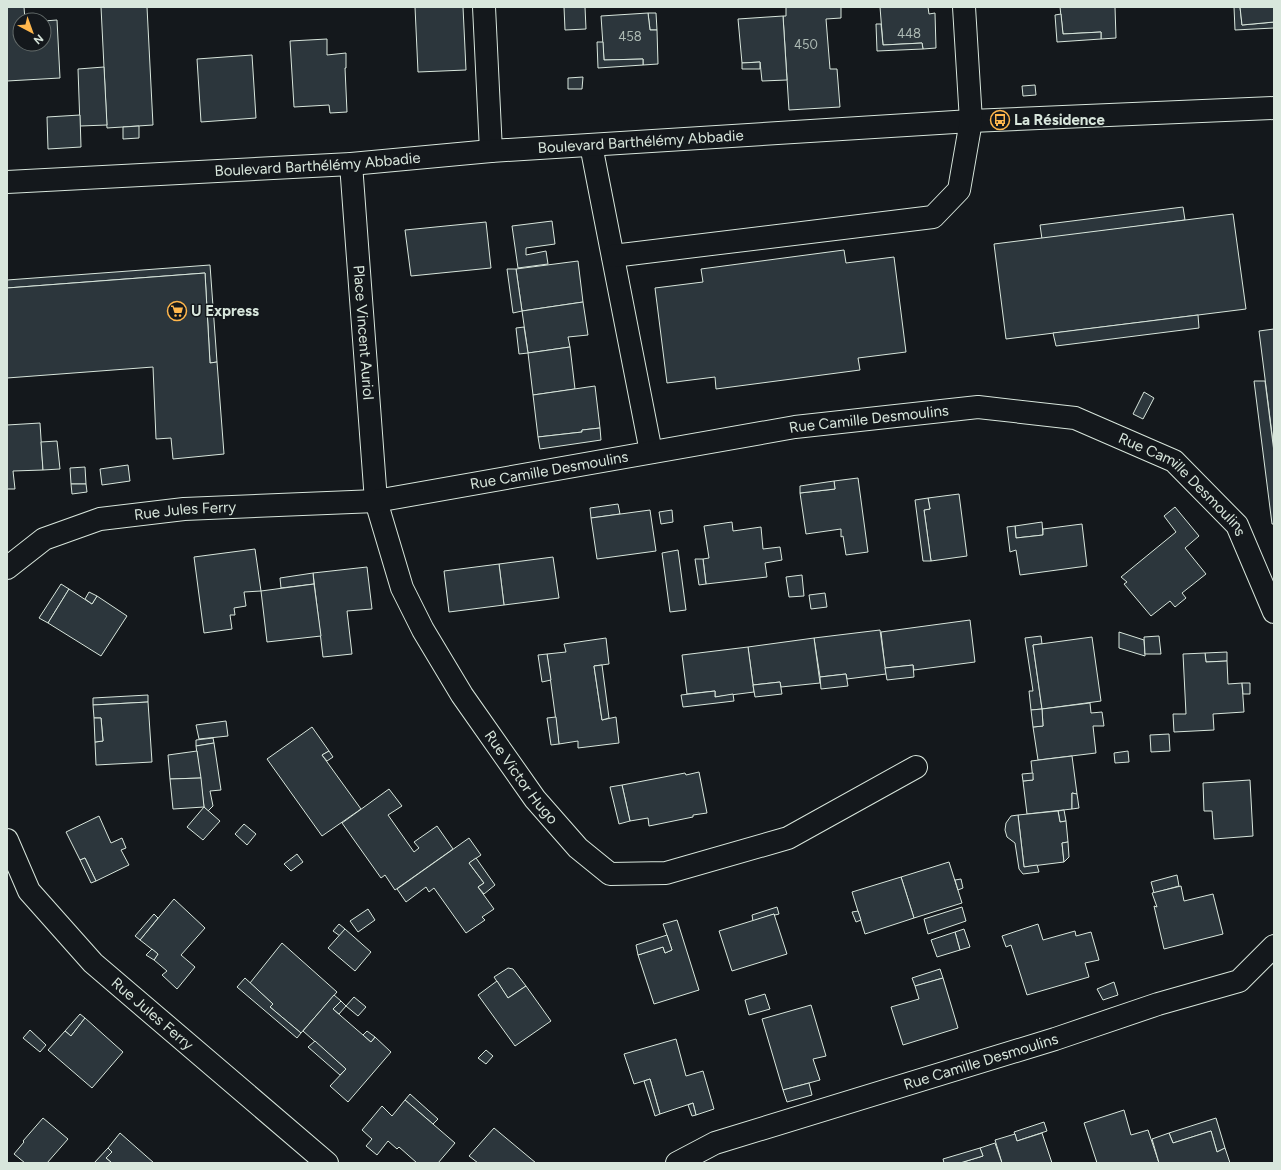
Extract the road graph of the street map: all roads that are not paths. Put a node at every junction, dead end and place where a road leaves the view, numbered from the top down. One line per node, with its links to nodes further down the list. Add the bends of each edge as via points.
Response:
1 (484, 7): 6 (street)
2 (964, 7): 4 (street)
3 (1274, 108): 4 (street, Boulevard Barthélémy Abbadie)
4 (971, 121): 5 (street, Boulevard Barthélémy Abbadie); 9 (street, via 959,190 933,217)
5 (591, 145): 6 (street, Boulevard Barthélémy Abbadie); 9 (street)
6 (491, 151): 7 (street, Boulevard Barthélémy Abbadie)
7 (351, 164): 8 (street, Boulevard Barthélémy Abbadie); 11 (street, Place Vincent Auriol)
8 (7, 182)
9 (613, 256): 10 (street)
10 (651, 452): 11 (street, Rue Camille Desmoulins); 13 (street, Rue Camille Desmoulins, via 795,427 978,407 1075,418 1174,461 1237,525)
11 (376, 501): 12 (street, Rue Jules Ferry, via 184,509 100,520 44,539); 14 (street, Rue Victor Hugo, via 402,588 423,630 462,696 535,799 578,848 610,874 666,873 788,838)
12 (7, 568)
13 (1274, 612)
14 (916, 767)
15 (7, 840): 17 (street, Rue Jules Ferry, via 29,891 94,963)
16 (1274, 946): 18 (street, Rue Camille Desmoulins, via 1239,981 715,1143)
17 (327, 1163)
18 (677, 1163)

